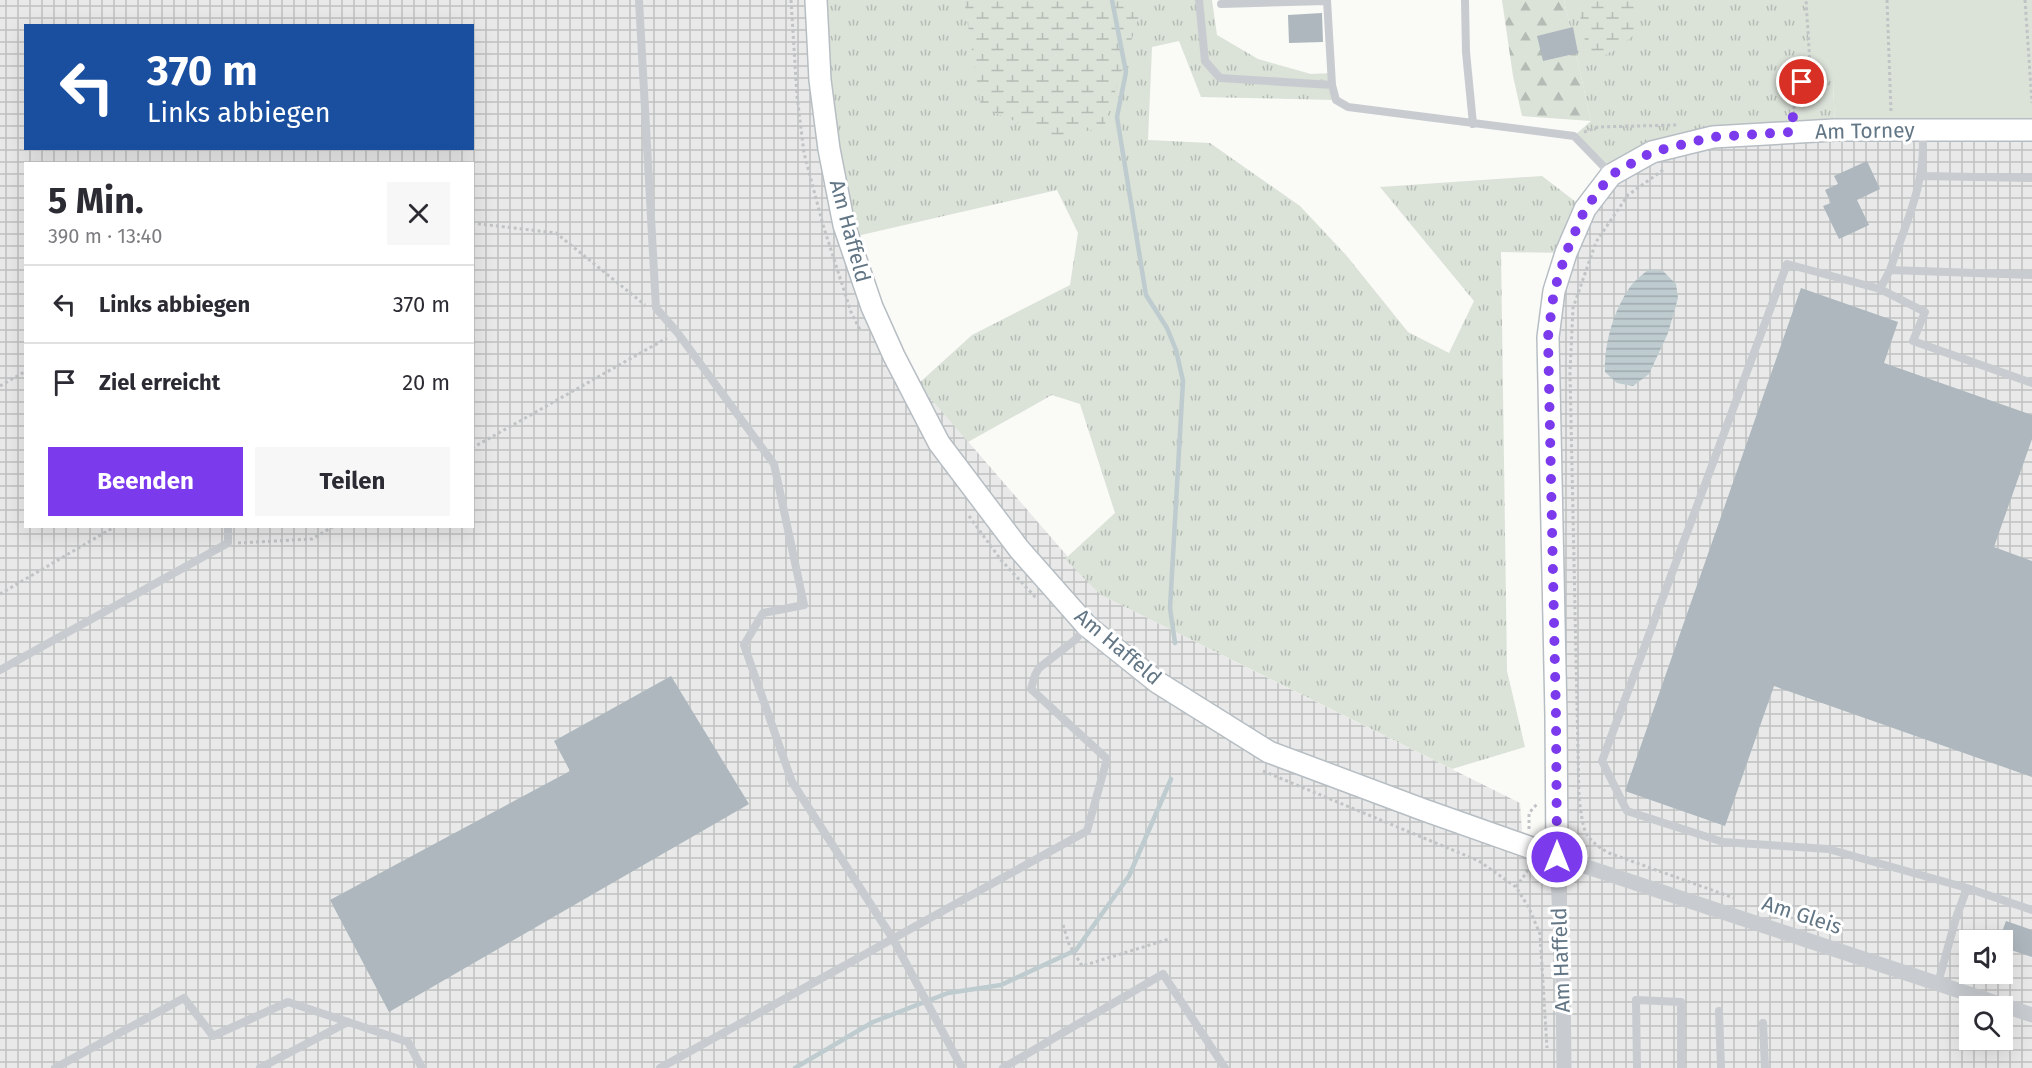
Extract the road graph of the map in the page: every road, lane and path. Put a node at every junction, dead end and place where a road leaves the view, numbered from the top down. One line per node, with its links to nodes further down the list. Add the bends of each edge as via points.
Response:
1 (639, 0): 27 (lane, via 656,308)
2 (791, 0): 28 (path, via 804,153 823,225)
3 (816, 0): 40 (street, Am Haffeld, via 829,149 844,225 872,307 939,442 1019,549)
4 (1199, 0): 11 (lane, via 1205,61 1220,78)
5 (1327, 0): 10 (lane); 11 (lane)
6 (1465, 0): 13 (lane)
7 (1806, 0): 17 (path, via 1810,64 1795,100)
8 (1887, 0): 15 (path)
9 (2025, 0): 12 (path)
10 (1221, 4)
11 (1332, 85): 13 (lane, via 1336,100 1348,107)
12 (2032, 103)
13 (1473, 124): 19 (lane, via 1574,136)
14 (1922, 129): 15 (street, Am Torney); 16 (street, Am Torney); 20 (lane)
15 (1892, 130): 17 (street, Am Torney)
16 (2032, 130)
17 (1791, 132): 19 (street, Am Torney, via 1713,137 1652,152)
18 (1669, 165): 45 (path, via 1628,195 1596,242 1573,308 1570,384 1579,799 1584,831 1592,843 1609,853)
19 (1611, 175): 43 (street, Am Torney, via 1585,209 1566,253 1554,291 1548,337)
20 (1922, 176): 21 (lane); 23 (lane)
21 (2032, 178)
22 (474, 223): 26 (path, via 556,233)
23 (1890, 270): 24 (lane); 25 (lane)
24 (2032, 275)
25 (1881, 289): 30 (lane, via 1925,312 1913,341); 44 (lane, via 1787,264 1602,761 1627,811 1723,842 1828,849)
26 (651, 310)
27 (677, 332): 32 (path); 48 (lane, via 774,464 804,605 763,613 744,645 792,782)
28 (861, 332)
29 (24, 372): 31 (path)
30 (2032, 383)
31 (0, 386)
32 (474, 447)
33 (968, 515): 39 (path, via 1001,560)
34 (114, 528): 38 (path)
35 (228, 528): 37 (lane)
36 (331, 528): 37 (path, via 312,539)
37 (228, 543): 41 (lane)
38 (0, 594)
39 (1038, 600)
40 (1087, 626): 43 (street, Am Haffeld, via 1157,682 1269,752); 48 (lane, via 1039,668 1031,689 1107,759 1088,831)
41 (0, 670)
42 (1256, 766): 55 (path, via 1479,861 1516,887 1540,934)
43 (1557, 857): 50 (street, Am Gleis); 63 (street, Am Haffeld)
44 (1967, 888): 46 (lane); 50 (lane)
45 (1742, 901)
46 (2032, 910)
47 (1063, 925): 49 (path, via 1082,966)
48 (893, 939): 59 (lane); 60 (lane)
49 (1169, 939)
50 (1938, 983): 52 (street, Am Gleis)
51 (1719, 1011): 66 (lane)
52 (2032, 1015)
53 (348, 1022): 56 (lane, via 288,1002 213,1036 184,998); 57 (lane); 58 (lane, via 408,1042)
54 (1763, 1023): 67 (lane)
55 (1547, 1057)
56 (55, 1068)
57 (260, 1068)
58 (422, 1068)
59 (660, 1068)
60 (962, 1068)
61 (1003, 1068): 62 (lane, via 1163,974)
62 (1225, 1068)
63 (1564, 1068)
64 (1636, 1068): 65 (lane, via 1636,1000 1681,1002)
65 (1682, 1068)
66 (1721, 1068)
67 (1765, 1068)

